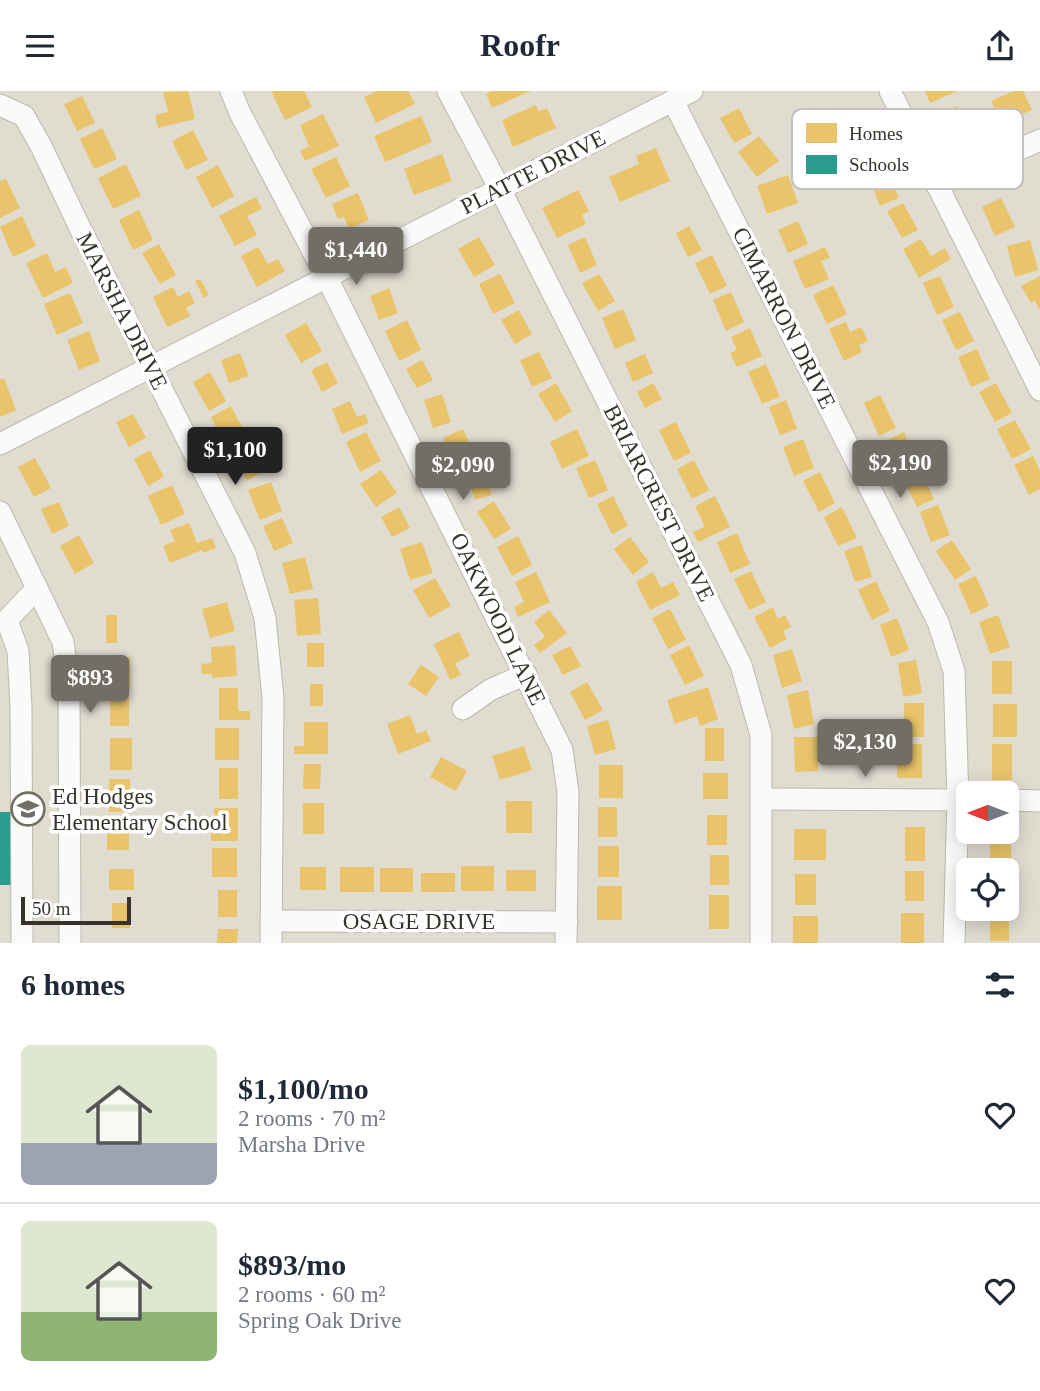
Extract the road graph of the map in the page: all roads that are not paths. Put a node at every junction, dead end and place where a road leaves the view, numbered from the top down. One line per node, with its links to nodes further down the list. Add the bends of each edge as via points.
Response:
1 (232, 91): 11 (street, OAKWOOD LANE)
2 (448, 91): 9 (street, BRIARCREST DRIVE)
3 (890, 91): 6 (street)
4 (682, 96): 9 (street, PLATTE DRIVE); 19 (street, CIMARRON DRIVE, via 937,622 954,671)
5 (0, 105): 12 (street, MARSHA DRIVE, via 24,116 30,126)
6 (899, 109)
7 (1040, 140): 8 (street)
8 (1023, 148)
9 (500, 189): 11 (street, PLATTE DRIVE); 20 (street, BRIARCREST DRIVE, via 741,665 761,736)
10 (939, 189): 13 (street)
11 (327, 278): 12 (street, PLATTE DRIVE); 17 (street, OAKWOOD LANE)
12 (150, 368): 14 (street, PLATTE DRIVE); 25 (street, MARSHA DRIVE, via 245,553 265,618 273,698)
13 (1040, 390)
14 (0, 444)
15 (0, 512): 16 (street)
16 (37, 588): 27 (street, via 7,620 18,651 21,708); 28 (street, via 63,642 69,683)
17 (526, 674): 18 (street); 26 (street, OAKWOOD LANE, via 562,750 568,792)
18 (463, 709)
19 (962, 781)
20 (762, 799): 21 (street); 30 (street, BRIARCREST DRIVE)
21 (956, 800)
22 (1019, 800): 23 (street)
23 (1040, 801)
24 (960, 844): 31 (street, CIMARRON DRIVE)
25 (272, 921): 26 (street, OSAGE DRIVE); 29 (street, MARSHA DRIVE)
26 (566, 933)
27 (22, 943)
28 (70, 943)
29 (271, 943)
30 (761, 943)
31 (954, 943)

